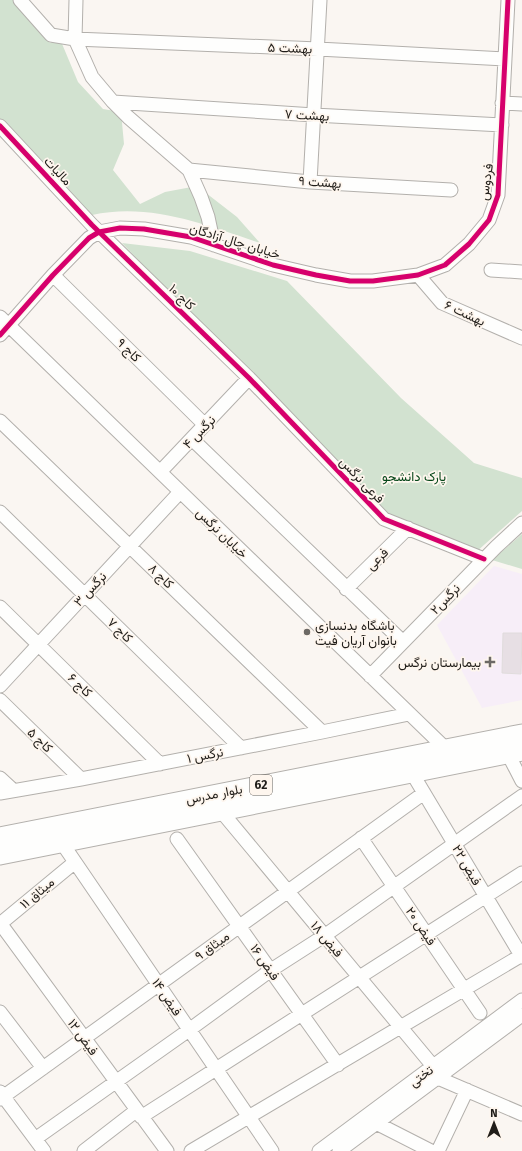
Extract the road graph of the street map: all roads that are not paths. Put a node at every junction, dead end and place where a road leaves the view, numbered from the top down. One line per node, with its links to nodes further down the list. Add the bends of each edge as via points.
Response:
1 (20, 0): 5 (street, بهشت ۵, via 51,34)
2 (76, 0): 5 (street)
3 (320, 0): 6 (street)
4 (508, 0): 7 (street, فردوس)
5 (75, 39): 6 (street, بهشت ۵); 8 (street, via 92,77)
6 (318, 49): 7 (street, بهشت ۵); 11 (street)
7 (504, 59): 9 (street, فردوس)
8 (113, 102): 11 (street, بهشت ۷); 14 (street)
9 (502, 103): 10 (street); 12 (street, فردوس)
10 (522, 104)
11 (314, 115): 12 (street, بهشت ۷); 15 (street)
12 (502, 125): 23 (street, فردوس, via 498,195 489,220 469,244 445,265)
13 (0, 126): 17 (street, مالیات)
14 (189, 170): 15 (street, بهشت ۹); 18 (street, via 202,196)
15 (310, 182): 16 (street, بهشت ۹)
16 (452, 190)
17 (99, 232): 18 (street, خیابان چال آزادگان, via 120,228 144,229 190,237); 21 (street, خیابان چال آزادگان, via 89,238); 26 (street, کاج ۱۰)
18 (214, 245): 22 (street, خیابان چال آزادگان, via 273,265)
19 (490, 270): 20 (street)
20 (522, 272)
21 (53, 275): 24 (street, خیابان چال آزادگان); 28 (street, کاج ۹)
22 (316, 275): 23 (street, فردوس, via 350,281 373,281)
23 (418, 275): 25 (street, بهشت ۶, via 442,303)
24 (3, 326): 30 (street, خیابان نرگس)
25 (522, 338)
26 (249, 378): 28 (street, نرگس ۴); 34 (street, فرعی نرگس, via 384,519)
27 (0, 421): 35 (street, کاج ۸)
28 (205, 425): 29 (street, نرگس ۴)
29 (192, 439): 30 (street, نرگس ۴); 37 (street)
30 (160, 472): 31 (street, خیابان نرگس)
31 (180, 492): 35 (street, نرگس ۳); 42 (street, خیابان نرگس)
32 (0, 512): 38 (street, کاج ۷)
33 (522, 523): 36 (street, نرگس۲)
34 (408, 528): 36 (street, فرعی نرگس); 37 (street, فرعی)
35 (130, 546): 38 (street, نرگس ۳); 46 (street, کاج ۸)
36 (484, 559): 40 (street, نرگس۲)
37 (346, 589): 40 (street)
38 (84, 595): 41 (street, نرگس ۳); 48 (street, کاج ۷)
39 (0, 607): 41 (street, کاج ۶)
40 (403, 642): 42 (street, نرگس۲)
41 (38, 644): 43 (street, نرگس ۳); 51 (street, کاج ۶)
42 (370, 676): 45 (street, خیابان نرگس)
43 (0, 686)
44 (0, 700): 54 (street, کاج ۵)
45 (409, 714): 46 (street, نرگس ۱); 49 (street, خیابان نرگس)
46 (322, 732): 48 (street, نرگس ۱)
47 (522, 734): 49 (highway, بلوار مدرس / 62)
48 (241, 748): 51 (street, نرگس ۱)
49 (445, 748): 60 (highway, بلوار مدرس / 62)
50 (515, 753): 52 (highway, بلوار مدرس / 62); 55 (street)
51 (160, 764): 54 (street, نرگس ۱)
52 (412, 773): 57 (street, فیض ۲۲); 59 (highway, بلوار مدرس / 62)
53 (0, 778): 56 (street)
54 (81, 779): 56 (street, نرگس ۱)
55 (522, 781)
56 (6, 792)
57 (424, 793): 61 (street, میثاق ۹); 64 (street, فیض ۲۲)
58 (522, 796): 64 (street)
59 (220, 811): 63 (highway, بلوار مدرس / 62); 69 (street, فیض ۱۸)
60 (0, 837)
61 (361, 838): 68 (street, فیض ۲۰); 69 (street, میثاق ۹)
62 (178, 839): 72 (street, فیض ۱۶)
63 (62, 842): 65 (highway, بلوار مدرس / 62); 66 (street, فیض ۱۴)
64 (455, 844): 68 (street); 70 (street, فیض ۲۲)
65 (0, 854)
66 (75, 862): 71 (street, میثاق ۱۱); 78 (street, فیض ۱۴)
67 (522, 873): 70 (street)
68 (394, 886): 73 (street, فیض ۲۰); 74 (street)
69 (287, 891): 72 (street, میثاق ۹); 74 (street, فیض ۱۸)
70 (486, 896): 73 (street); 75 (street, فیض ۲۲)
71 (0, 924): 87 (street, فیض ۱۲)
72 (239, 926): 76 (street, فیض ۱۶); 78 (street, میثاق ۹)
73 (426, 934): 77 (street); 79 (street, فیض ۲۰)
74 (324, 936): 76 (street); 77 (street, فیض ۱۸)
75 (522, 956): 79 (street)
76 (271, 970): 83 (street, فیض ۱۶); 86 (street)
77 (359, 978): 83 (street); 85 (street, فیض ۱۸)
78 (158, 985): 86 (street, فیض ۱۴); 87 (street, میثاق ۹)
79 (464, 989): 82 (street, فیض ۲۰); 85 (street)
80 (522, 1000): 91 (street, تختی)
81 (0, 1012): 89 (street)
82 (480, 1013)
83 (302, 1014): 88 (street, فیض ۱۶); 90 (street)
84 (522, 1015): 91 (street, تختی)
85 (400, 1027): 88 (street); 91 (street, فیض ۱۸)
86 (189, 1030): 90 (street, فیض ۱۴); 92 (street)
87 (84, 1038): 89 (street, میثاق ۹); 92 (street, فیض ۱۲)
88 (338, 1065): 98 (street)
89 (43, 1068): 94 (street, میثاق ۹)
90 (216, 1069): 96 (street); 98 (street, فیض ۱۴)
91 (435, 1072): 93 (street); 95 (street, تختی)
92 (116, 1082): 96 (street, فیض ۱۲); 100 (street)
93 (467, 1090): 97 (street); 109 (street)
94 (1, 1096): 100 (street)
95 (402, 1096): 99 (street, تختی); 106 (street, تختی)
96 (139, 1113): 102 (street); 103 (street, فیض ۱۲)
97 (522, 1114)
98 (249, 1117): 104 (street); 105 (street, فیض ۱۴)
99 (376, 1123): 107 (street, تختی); 108 (street)
100 (35, 1139): 101 (street)
101 (44, 1151)
102 (84, 1151)
103 (167, 1151)
104 (191, 1151)
105 (272, 1151)
106 (319, 1151)
107 (339, 1151)
108 (431, 1151)
109 (438, 1151)

